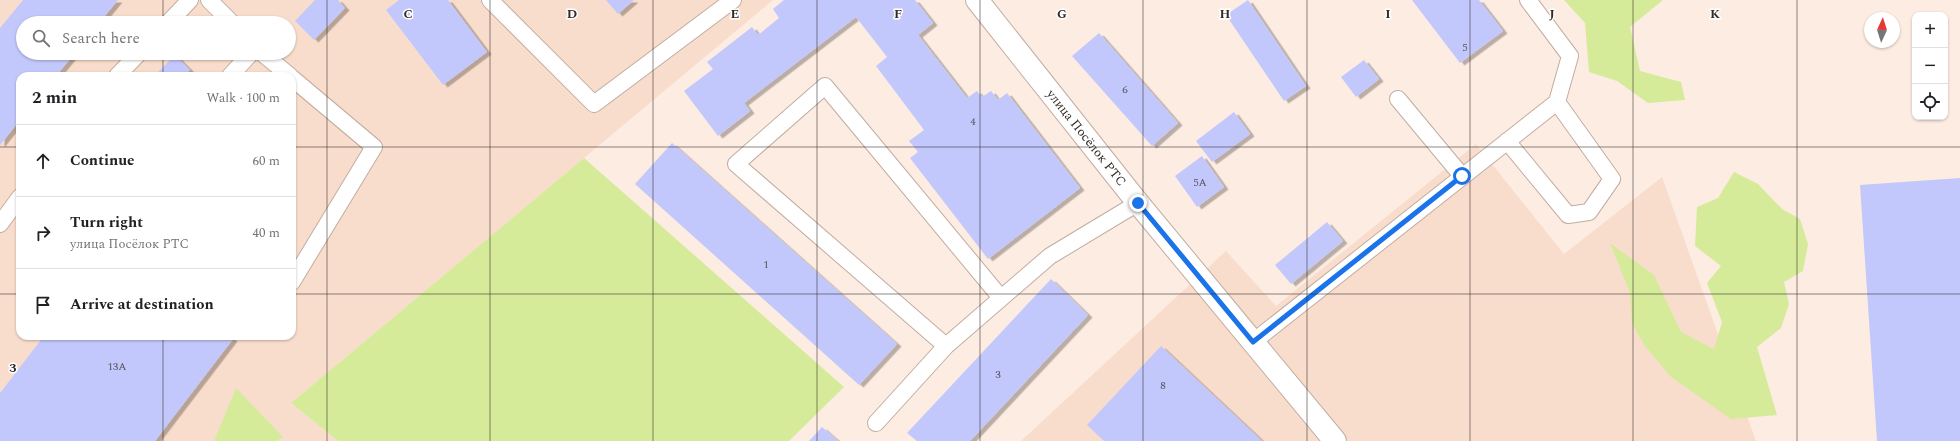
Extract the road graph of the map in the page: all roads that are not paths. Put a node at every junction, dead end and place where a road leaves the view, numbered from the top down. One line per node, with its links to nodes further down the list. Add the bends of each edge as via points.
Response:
1 (190, 0): 7 (lane)
2 (209, 0): 8 (lane)
3 (490, 0): 4 (lane, via 594,104)
4 (733, 0)
5 (977, 0): 21 (street, улица Посёлок РТС)
6 (1528, 0): 17 (lane, via 1570,56)
7 (175, 16)
8 (225, 16)
9 (132, 60): 12 (lane)
10 (245, 60): 13 (lane)
11 (271, 60): 14 (lane)
12 (121, 72)
13 (234, 72)
14 (285, 72)
15 (296, 81): 23 (lane, via 374,147)
16 (1398, 99): 19 (lane)
17 (1557, 102): 18 (lane); 18 (lane, via 1612,179 1589,212 1568,215)
18 (1507, 141): 19 (lane)
19 (1462, 176): 25 (lane)
20 (16, 202): 22 (lane)
21 (1138, 203): 24 (lane, via 1050,256); 25 (street, улица Посёлок РТС)
22 (0, 224)
23 (296, 275)
24 (1001, 298): 26 (lane); 26 (lane, via 825,86 736,164)
25 (1253, 342): 28 (street, улица Посёлок РТС)
26 (946, 346): 27 (lane)
27 (876, 424)
28 (1335, 441)

